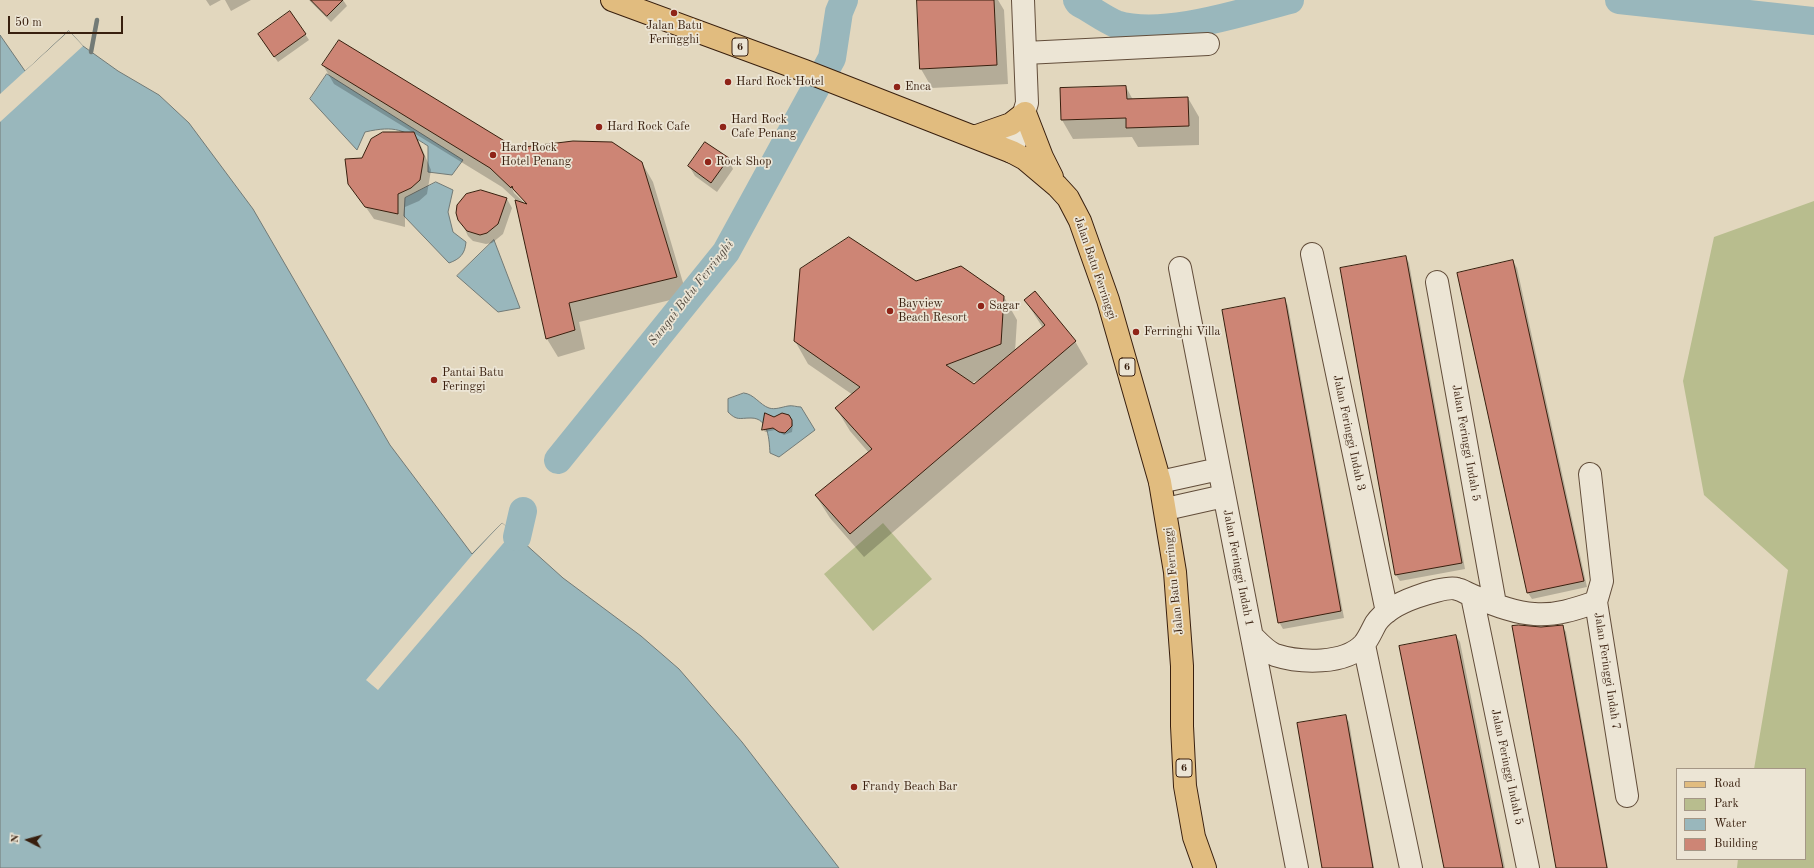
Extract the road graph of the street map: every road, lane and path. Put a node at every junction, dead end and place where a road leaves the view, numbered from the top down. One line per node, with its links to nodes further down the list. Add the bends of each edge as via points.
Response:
1 (612, 0): 6 (main road, Jalan Batu Ferringgi / 6)
2 (1023, 0): 4 (street)
3 (1208, 44): 4 (street)
4 (1025, 53): 5 (street)
5 (1025, 113): 6 (main road, via 1011,124); 7 (street); 8 (main road, via 1042,157)
6 (974, 137): 7 (main road, Jalan Batu Ferringgi / 6)
7 (1012, 152): 8 (main road, Jalan Batu Ferringgi / 6, via 1025,158)
8 (1057, 186): 14 (main road, Jalan Batu Ferringgi / 6, via 1068,198 1080,220 1092,253)
9 (1312, 254): 20 (street, Jalan Feringgi Indah 3)
10 (1180, 268): 12 (street, Jalan Feringgi Indah 1)
11 (1437, 282): 19 (street, Jalan Feringgi Indah 5)
12 (1219, 469): 14 (street); 15 (street, Jalan Feringgi Indah 1)
13 (1590, 474): 18 (street, Jalan Feringgi Indah 7, via 1602,581)
14 (1160, 482): 16 (main road, Jalan Batu Ferringgi / 6)
15 (1224, 496): 16 (street); 21 (street, Jalan Feringgi Indah 1)
16 (1166, 509): 24 (main road, Jalan Batu Ferringgi / 6, via 1175,572 1182,666 1185,786 1194,837)
17 (1472, 596): 19 (street); 20 (street, via 1456,588 1437,591 1416,597); 27 (street, Jalan Feringgi Indah 5)
18 (1596, 602): 19 (street, via 1567,612 1536,614 1514,611); 23 (street, Jalan Feringgi Indah 7)
19 (1495, 604)
20 (1386, 612): 22 (street)
21 (1252, 636): 22 (street, via 1265,649 1299,661 1332,660); 25 (street, Jalan Feringgi Indah 1)
22 (1364, 644): 26 (street)
23 (1627, 796)
24 (1205, 868)
25 (1297, 868)
26 (1411, 868)
27 (1528, 868)

